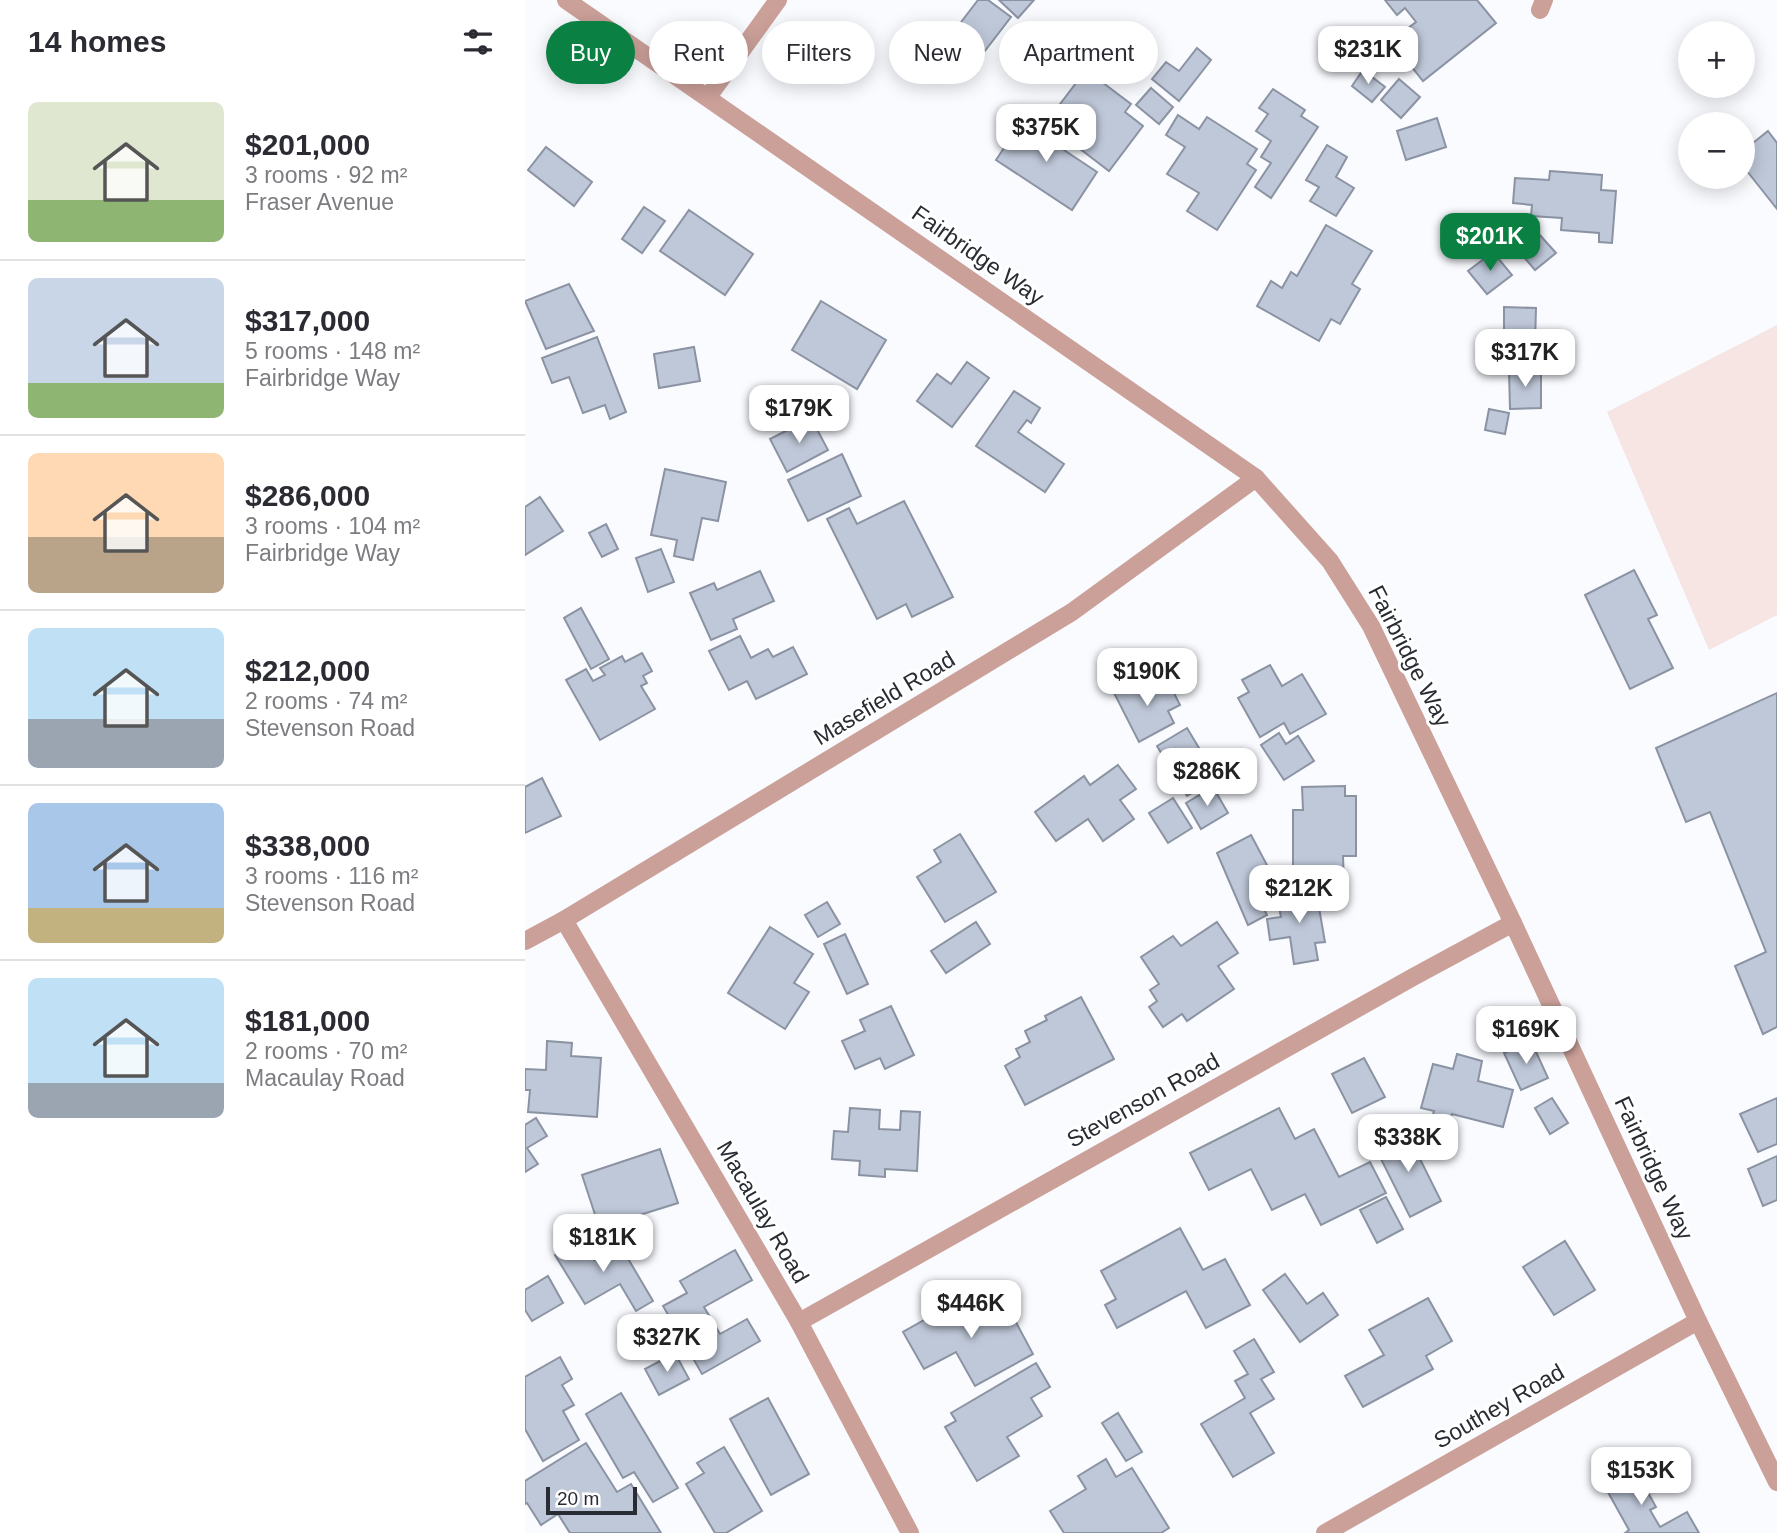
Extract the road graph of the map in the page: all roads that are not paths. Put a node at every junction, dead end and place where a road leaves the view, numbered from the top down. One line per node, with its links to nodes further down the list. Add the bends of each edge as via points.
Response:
1 (566, 0): 3 (street, Fairbridge Way)
2 (778, 0): 3 (street)
3 (708, 97): 4 (street, Fairbridge Way)
4 (1256, 478): 5 (street, Masefield Road, via 1072,612); 6 (street, Fairbridge Way, via 1330,561 1371,626)
5 (564, 920): 7 (street, Masefield Road); 9 (street, Macaulay Road)
6 (1513, 923): 8 (street, Fairbridge Way); 9 (street, Stevenson Road)
7 (525, 941)
8 (1698, 1321): 10 (street, Fairbridge Way); 12 (street, Southey Road)
9 (799, 1322): 11 (street, Macaulay Road)
10 (1777, 1482)
11 (910, 1533)
12 (1325, 1533)

